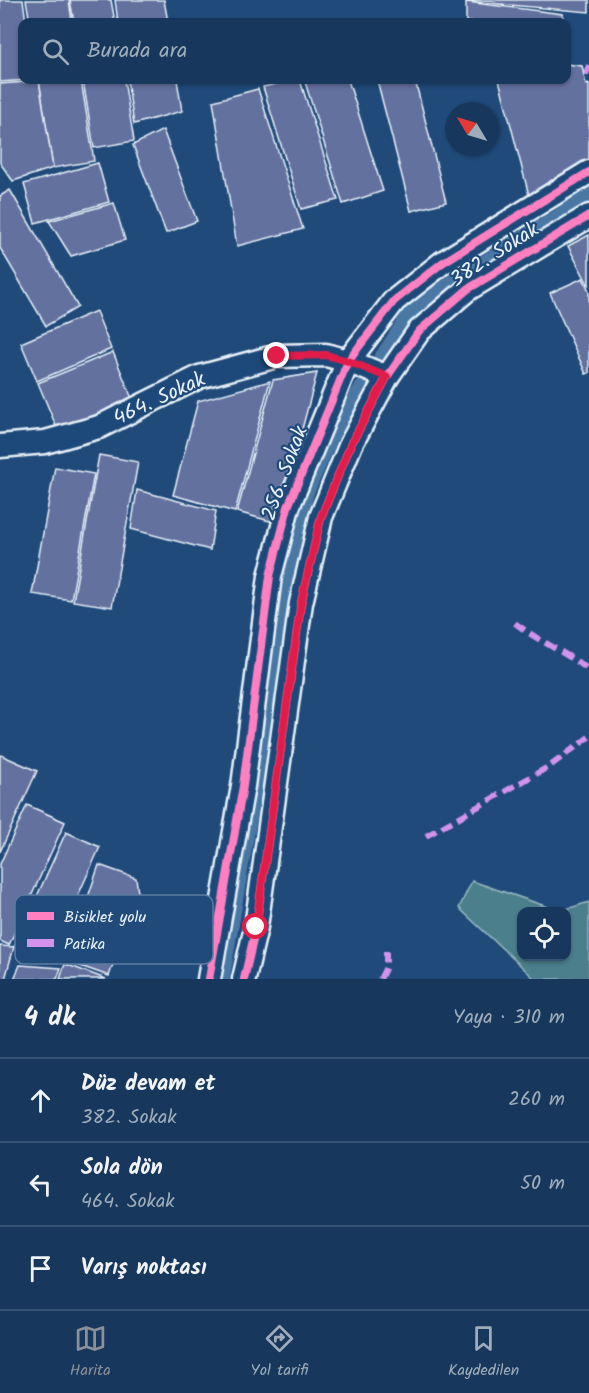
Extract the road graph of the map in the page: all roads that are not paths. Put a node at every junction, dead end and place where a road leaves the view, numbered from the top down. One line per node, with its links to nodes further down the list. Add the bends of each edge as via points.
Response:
1 (589, 172): 3 (street, 256. Sokak, via 442,262 394,301)
2 (589, 216): 4 (street, 382. Sokak, via 468,289 419,331)
3 (354, 364): 4 (street, 464. Sokak); 5 (street, 464. Sokak, via 326,355 277,356 199,377 99,427 45,442); 6 (street, 256. Sokak, via 288,507 270,576 243,786)
4 (386, 377): 9 (street, 382. Sokak, via 351,444 321,517 301,603 256,927)
5 (0, 446)
6 (213, 956)
7 (212, 964): 8 (street, 256. Sokak)
8 (209, 979)
9 (244, 979)

